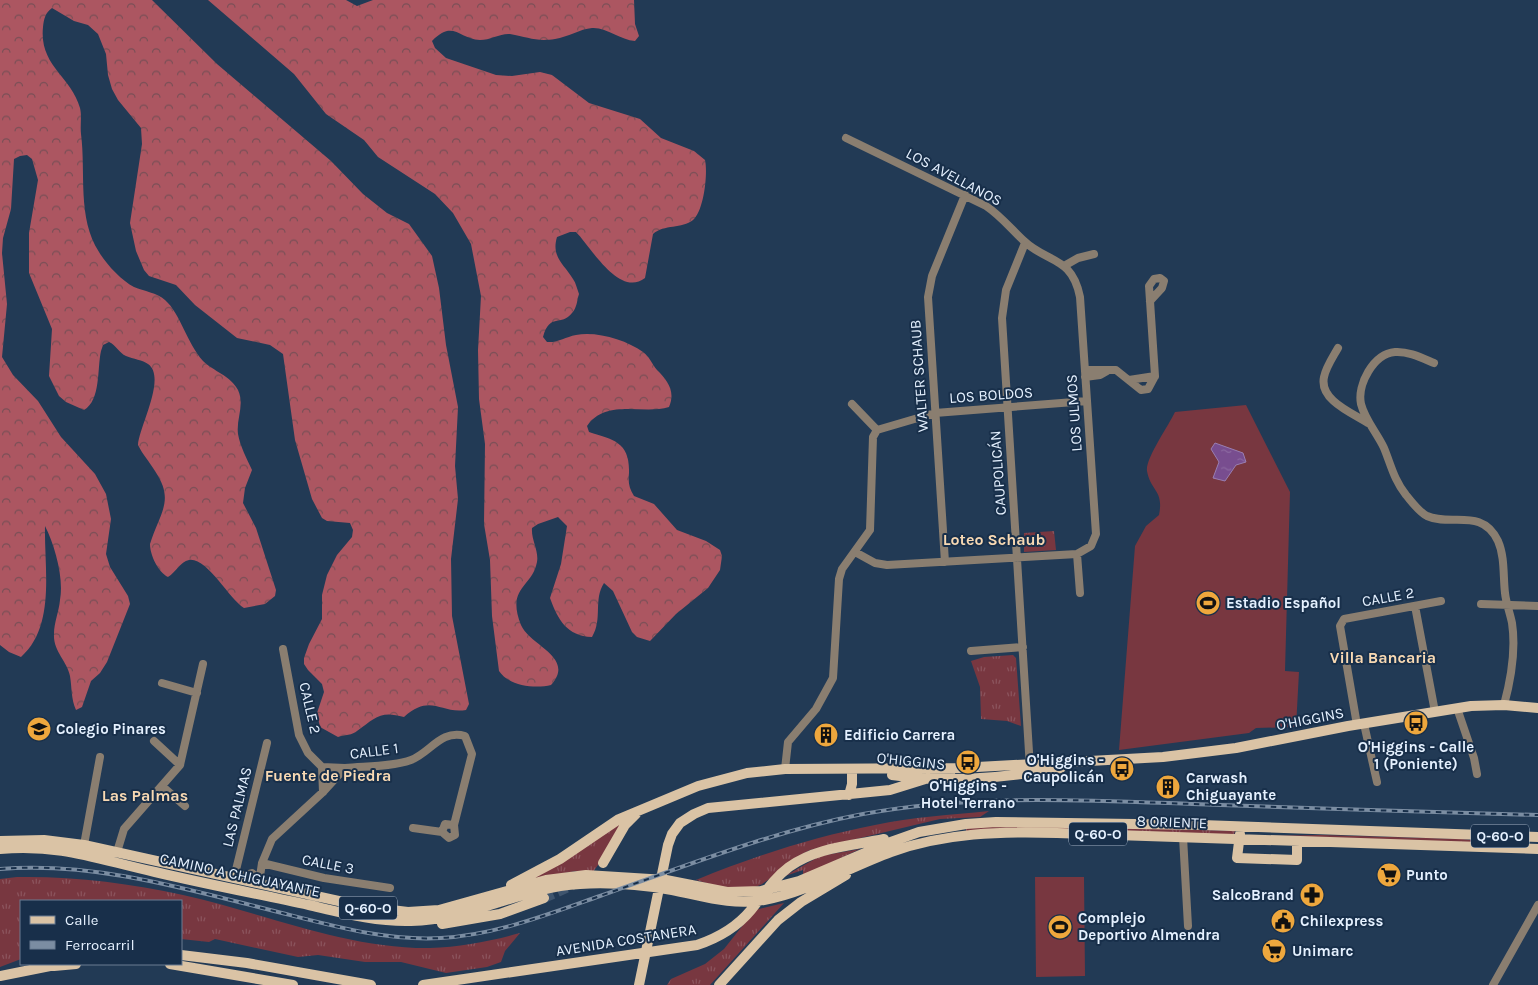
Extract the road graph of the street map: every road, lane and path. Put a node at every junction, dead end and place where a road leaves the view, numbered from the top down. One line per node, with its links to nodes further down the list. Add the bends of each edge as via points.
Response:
1 (846, 138): 2 (street, LOS AVELLANOS)
2 (965, 195): 3 (street, LOS AVELLANOS, via 999,215); 15 (street, WALTER SCHAUB, via 929,289)
3 (1025, 243): 5 (street, LOS AVELLANOS); 14 (street, CAUPOLICÁN, via 1009,280 1002,308)
4 (1094, 254): 5 (street)
5 (1064, 266): 9 (street, LOS ULMOS, via 1079,291)
6 (1150, 301): 10 (street)
7 (1338, 348): 16 (street, via 1324,377 1325,390 1336,403)
8 (1434, 363): 16 (street, via 1408,353 1393,352 1371,368 1360,395 1364,414)
9 (1085, 374): 11 (street, via 1100,376 1107,371 1119,371); 12 (street, LOS ULMOS)
10 (1155, 376): 11 (street); 11 (street, via 1145,391)
11 (1129, 380)
12 (1087, 402): 14 (street, LOS BOLDOS); 19 (street, LOS ULMOS, via 1096,534 1091,546)
13 (852, 404): 17 (street)
14 (1008, 408): 15 (street, LOS BOLDOS); 20 (street, CAUPOLICÁN)
15 (935, 413): 17 (street, LOS BOLDOS); 21 (street, WALTER SCHAUB)
16 (1372, 426): 25 (street, via 1394,479 1421,512 1435,518 1472,520 1497,540)
17 (877, 430): 18 (street, via 873,441 871,525)
18 (854, 552): 21 (street, via 883,565); 46 (street, via 839,579 833,678 816,709 788,742)
19 (1077, 554): 20 (street); 22 (street)
20 (1017, 558): 21 (street); 28 (street, CAUPOLICÁN)
21 (946, 562)
22 (1080, 593)
23 (1441, 601): 26 (street, CALLE 2)
24 (1481, 604): 25 (street)
25 (1508, 605): 27 (street); 34 (street, via 1513,652)
26 (1415, 606): 37 (street); 38 (street, CALLE 2, via 1341,621)
27 (1535, 606)
28 (1023, 647): 30 (street); 48 (street, CAUPOLICÁN)
29 (284, 650): 43 (street, CALLE 2, via 299,735 308,753)
30 (971, 651)
31 (203, 664): 33 (street)
32 (162, 683): 33 (street)
33 (196, 693): 42 (street)
34 (1504, 705): 35 (main road, O'HIGGINS); 36 (main road, O'HIGGINS)
35 (1457, 708): 37 (main road, O'HIGGINS); 49 (street)
36 (1538, 708)
37 (1435, 712): 38 (main road, O'HIGGINS)
38 (1360, 724): 48 (main road, O'HIGGINS, via 1199,754); 51 (street)
39 (154, 740): 42 (street)
40 (267, 743): 77 (street, LAS PALMAS)
41 (100, 757): 69 (street)
42 (180, 766): 52 (street)
43 (322, 767): 44 (street); 53 (street)
44 (345, 768): 53 (street, CALLE 1); 57 (street, CALLE 1, via 402,762 419,756 447,736 466,736 472,754)
45 (958, 768): 47 (main road, O'HIGGINS); 48 (main road, O'HIGGINS); 50 (main road)
46 (785, 769): 47 (main road, O'HIGGINS); 56 (main road, O'HIGGINS, via 756,771 715,780)
47 (852, 769): 50 (main road, O'HIGGINS); 54 (main road)
48 (1030, 769): 50 (main road, O'HIGGINS, via 964,780)
49 (1477, 774)
50 (927, 779): 54 (main road, via 897,789)
51 (1377, 782)
52 (162, 786): 55 (street); 72 (street, via 124,829)
53 (323, 792): 75 (street, CALLE 1, via 272,839)
54 (849, 795): 100 (main road, via 708,808 680,823 668,845)
55 (185, 806)
56 (643, 810): 58 (main road, O'HIGGINS); 65 (main road, via 625,825)
57 (454, 825): 61 (street, via 445,824); 61 (street, via 453,837 446,837)
58 (608, 825): 65 (main road); 83 (main road, O'HIGGINS, via 553,863)
59 (1248, 827): 62 (main road, 8 ORIENTE / Q-60-O, via 1012,821); 64 (main road, 8 ORIENTE / Q-60-O); 66 (main road)
60 (413, 828): 61 (street)
61 (442, 832)
62 (919, 832): 80 (main road, 8 ORIENTE / Q-60-O, via 773,889 727,892 639,877 578,875); 99 (main road, AVENIDA COSTANERA, via 829,849 802,859 773,881 738,923 697,945)
63 (1182, 837): 66 (main road, 8 ORIENTE / Q-60-O); 73 (main road, 8 ORIENTE / Q-60-O, via 1039,832 986,834 928,842); 86 (street)
64 (1538, 837)
65 (617, 838): 74 (main road)
66 (1238, 839): 68 (main road, 8 ORIENTE / Q-60-O); 68 (main road, via 1237,858 1296,860)
67 (0, 841): 69 (main road, CAMINO A CHIGUAYANTE / Q-60-O, via 44,840)
68 (1297, 841): 71 (main road, 8 ORIENTE / Q-60-O)
69 (84, 845): 72 (main road, CAMINO A CHIGUAYANTE / Q-60-O)
70 (0, 849): 81 (main road, CAMINO A CHIGUAYANTE / Q-60-O, via 38,847 73,851)
71 (1538, 849)
72 (117, 852): 77 (main road, CAMINO A CHIGUAYANTE / Q-60-O)
73 (877, 857): 80 (main road, 8 ORIENTE / Q-60-O, via 786,894 744,902 631,885); 101 (main road, via 813,894 786,914 763,934)
74 (603, 863)
75 (262, 864): 76 (street, CALLE 1); 78 (street, CALLE 1); 79 (street, CALLE 3)
76 (254, 874): 77 (street); 78 (street)
77 (234, 878): 78 (main road, CAMINO A CHIGUAYANTE / Q-60-O)
78 (260, 882): 81 (main road); 83 (main road, CAMINO A CHIGUAYANTE / Q-60-O, via 393,911 439,910)
79 (390, 888)
80 (531, 888): 83 (main road, CAMINO A CHIGUAYANTE / Q-60-O); 85 (main road, CAMINO A CHIGUAYANTE / Q-60-O, via 449,917)
81 (243, 891): 85 (main road, CAMINO A CHIGUAYANTE / Q-60-O)
82 (544, 898): 85 (main road, via 500,914 464,922 423,925)
83 (478, 900)
84 (1538, 905): 102 (street)
85 (389, 921)
86 (1188, 926)
87 (182, 955): 88 (main road)
88 (247, 963): 93 (main road); 95 (main road)
89 (56, 965): 92 (main road)
90 (68, 965): 92 (main road)
91 (177, 965): 93 (main road)
92 (44, 968): 94 (main road)
93 (236, 974): 96 (main road); 97 (main road)
94 (0, 976)
95 (357, 984): 98 (main road)
96 (234, 985)
97 (293, 985)
98 (371, 985)
99 (423, 985)
100 (639, 985)
101 (719, 985)
102 (1493, 985)

